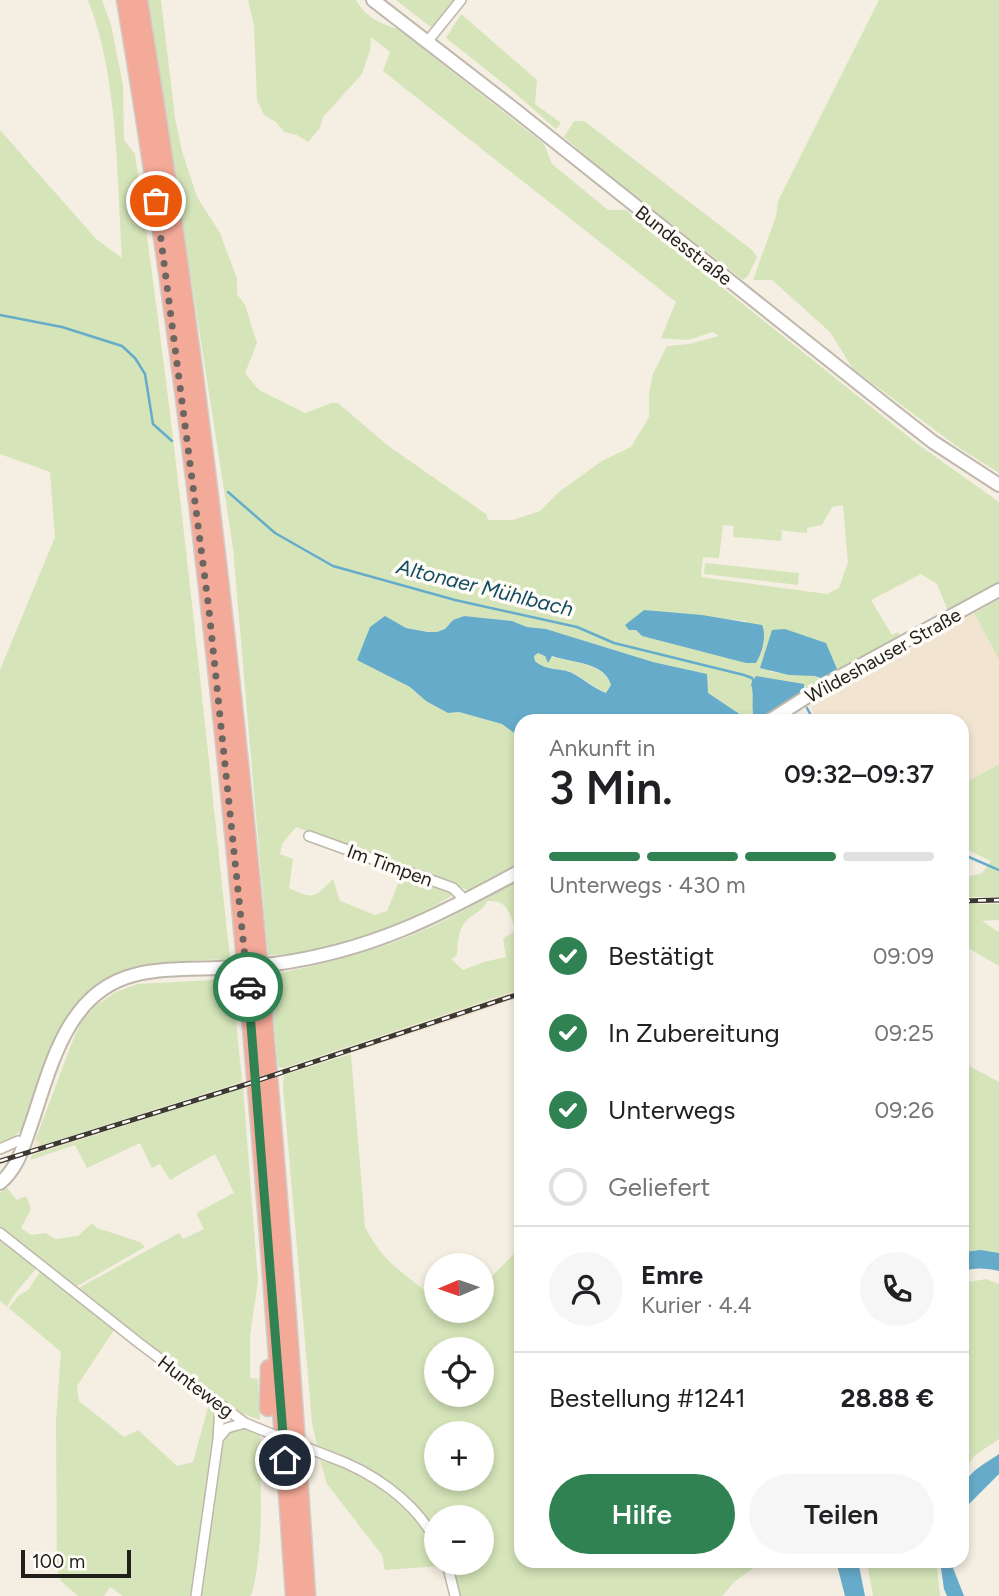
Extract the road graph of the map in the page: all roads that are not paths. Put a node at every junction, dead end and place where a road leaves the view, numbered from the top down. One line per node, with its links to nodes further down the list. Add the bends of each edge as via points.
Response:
1 (116, 0): 7 (highway)
2 (125, 0): 7 (highway)
3 (139, 0): 27 (highway, via 203,443 252,881)
4 (373, 0): 6 (main road, Bundesstraße)
5 (461, 0): 6 (street)
6 (427, 42): 8 (main road, Bundesstraße, via 933,442)
7 (133, 48): 18 (highway, via 209,610 239,882)
8 (999, 485)
9 (999, 590): 10 (main road, Wildeshauser Straße)
10 (779, 714)
11 (309, 836): 13 (street, Im Timpen, via 453,888)
12 (514, 874): 13 (main road)
13 (466, 901): 14 (main road, bridge, via 425,922 313,958 167,970 134,975 107,986 76,1015 65,1034)
14 (24, 1143): 15 (street); 16 (main road, via 15,1166)
15 (0, 1149)
16 (0, 1183)
17 (0, 1233): 19 (street, Hunteweg)
18 (274, 1310): 20 (highway, via 269,1328); 26 (highway)
19 (220, 1405): 21 (street, Hunteweg); 22 (street)
20 (268, 1408)
21 (249, 1425): 22 (street, via 228,1428); 23 (street, Hunteweg, bridge, via 346,1462 389,1488)
22 (218, 1440): 25 (street)
23 (424, 1521)
24 (450, 1575): 28 (street)
25 (195, 1596)
26 (294, 1596)
27 (307, 1596)
28 (455, 1596)

